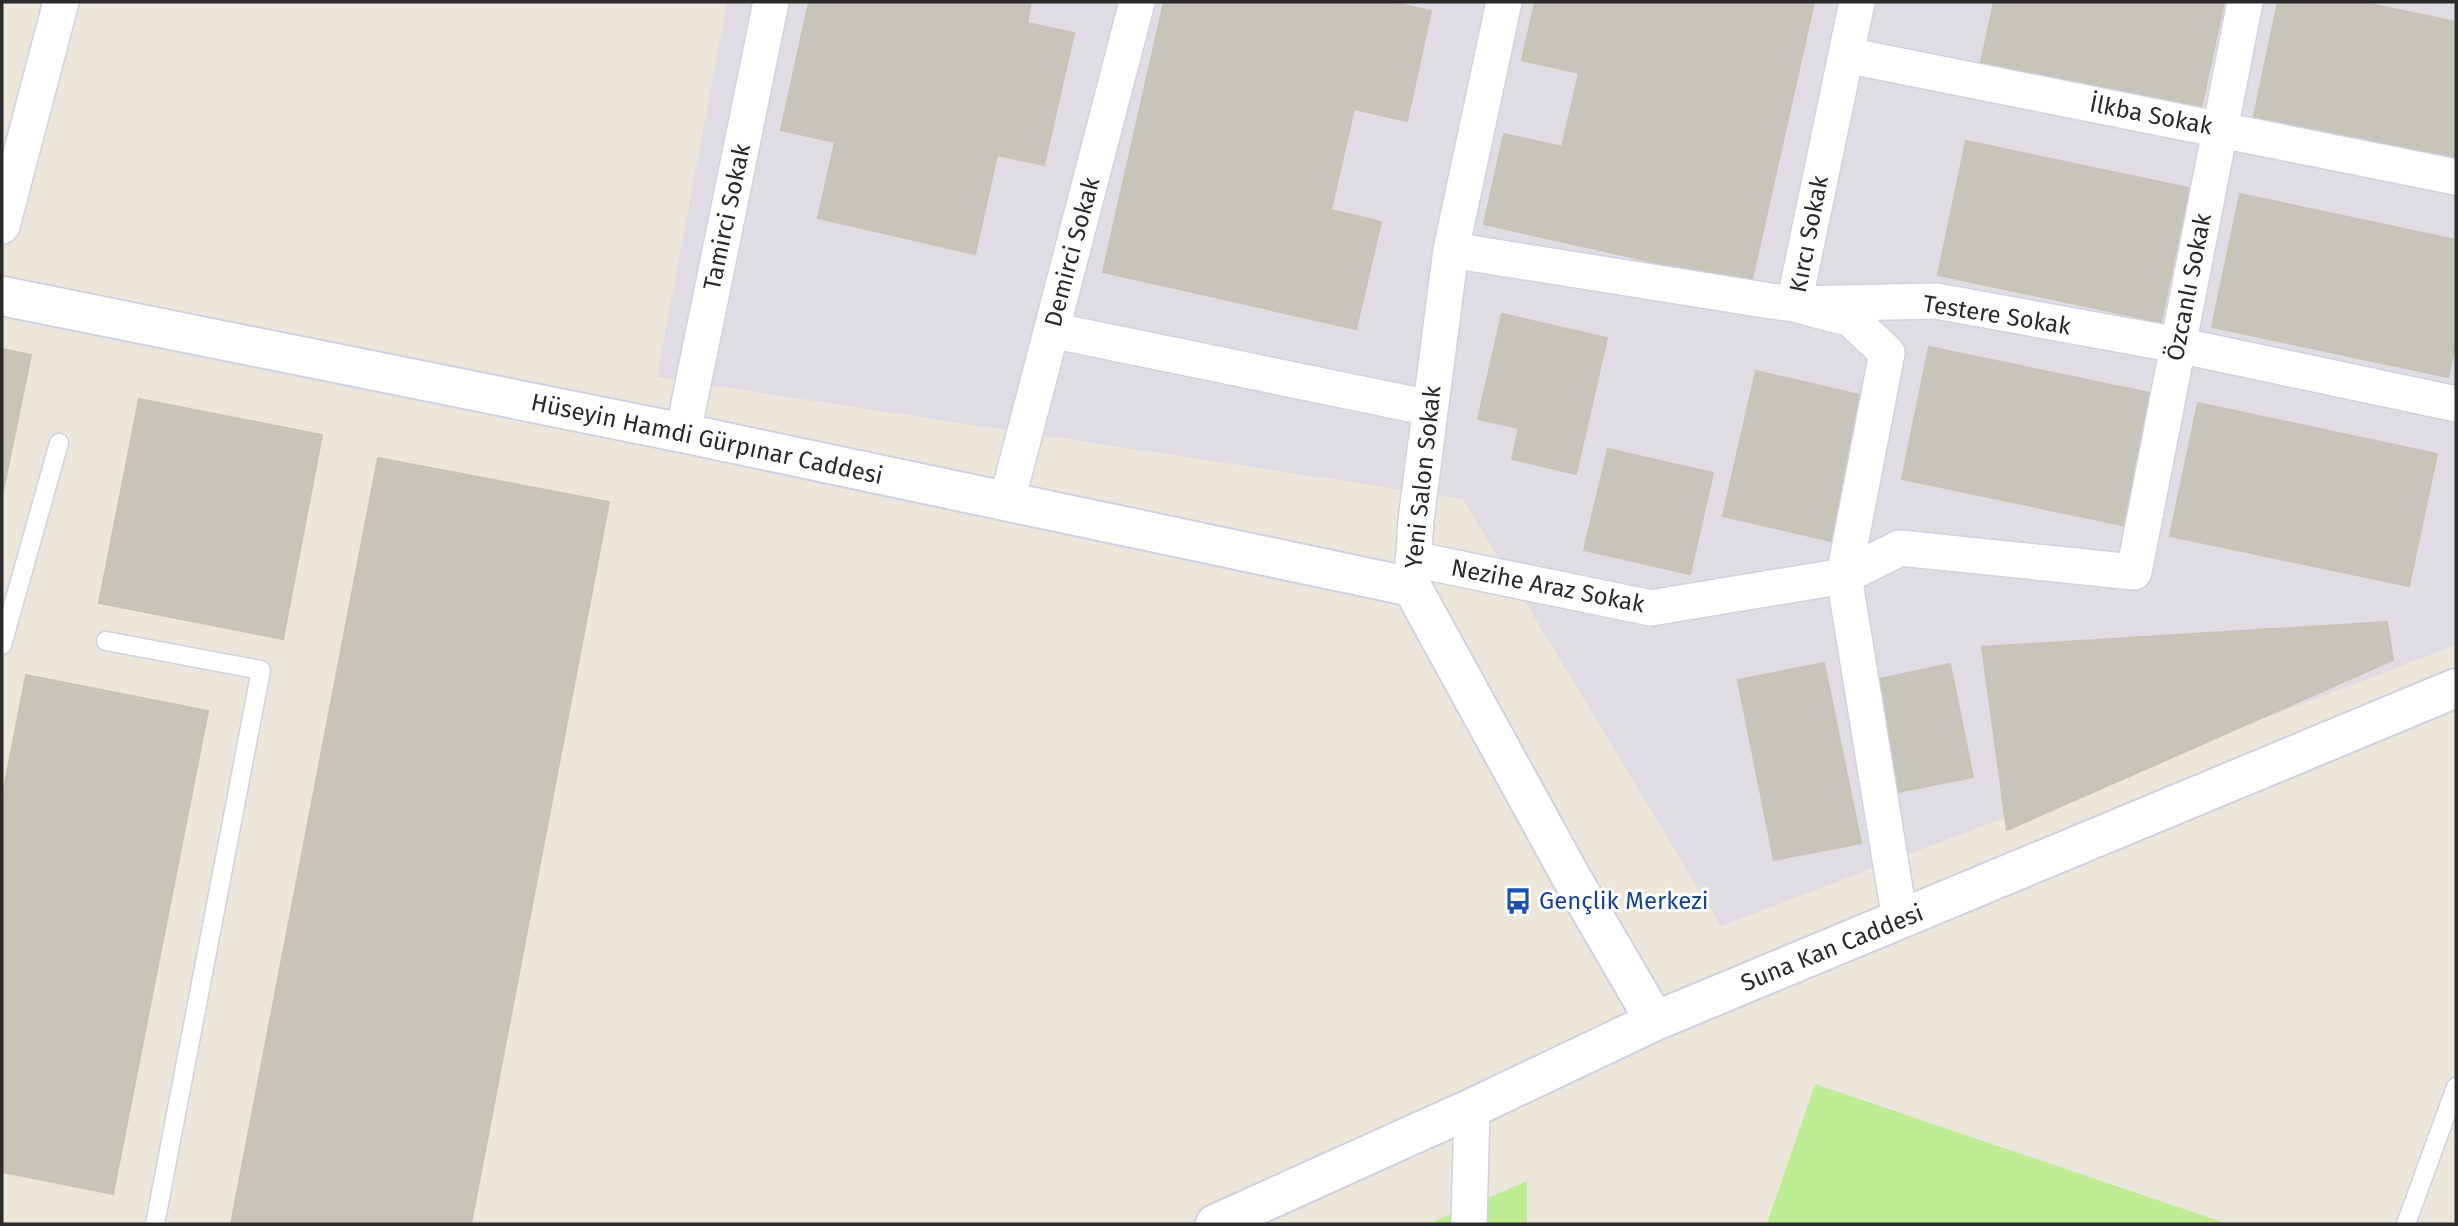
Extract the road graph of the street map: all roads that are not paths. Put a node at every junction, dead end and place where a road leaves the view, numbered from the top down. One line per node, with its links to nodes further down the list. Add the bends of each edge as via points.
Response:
1 (61, 2): 10 (street)
2 (771, 2): 18 (street, Tamirci Sokak)
3 (1137, 2): 14 (street, Demirci Sokak)
4 (1504, 2): 11 (street, Yeni Salon Sokak)
5 (1857, 2): 7 (street, Kırcı Sokak)
6 (2245, 2): 8 (street, Özcanlı Sokak)
7 (1846, 55): 8 (street, İlkba Sokak); 13 (street, Kırcı Sokak)
8 (2219, 129): 9 (street, İlkba Sokak); 15 (street, Özcanlı Sokak)
9 (2456, 177)
10 (2, 226)
11 (1451, 250): 13 (street, Testere Sokak); 17 (street, Yeni Salon Sokak)
12 (2, 296): 18 (street, Hüseyin Hamdi Gürpınar Caddesi)
13 (1794, 304): 15 (street, Testere Sokak, via 1936,301); 23 (street, Kırcı Sokak, via 1851,319 1887,353)
14 (1051, 330): 17 (street); 20 (street, Demirci Sokak)
15 (2178, 345): 16 (street, Testere Sokak); 21 (street, Özcanlı Sokak)
16 (2456, 404)
17 (1430, 408): 22 (street, Yeni Salon Sokak)
18 (683, 433): 20 (street, Hüseyin Hamdi Gürpınar Caddesi)
19 (59, 443): 25 (lane)
20 (1007, 502): 22 (street, Hüseyin Hamdi Gürpınar Caddesi)
21 (2134, 572): 23 (street, Nezihe Araz Sokak, via 1900,548)
22 (1412, 573): 23 (street, Nezihe Araz Sokak, via 1651,608); 28 (street, Yeni Salon Sokak, via 1570,875)
23 (1844, 576): 27 (street)
24 (106, 641): 31 (lane, via 261,670)
25 (2, 645)
26 (2456, 688): 27 (street, Suna Kan Caddesi)
27 (1900, 920): 28 (street, Suna Kan Caddesi)
28 (1655, 1021): 30 (street, Suna Kan Caddesi)
29 (2456, 1087): 34 (lane)
30 (1472, 1108): 32 (street, Suna Kan Caddesi); 33 (street)
31 (155, 1224)
32 (1215, 1224)
33 (1469, 1224)
34 (2406, 1224)

